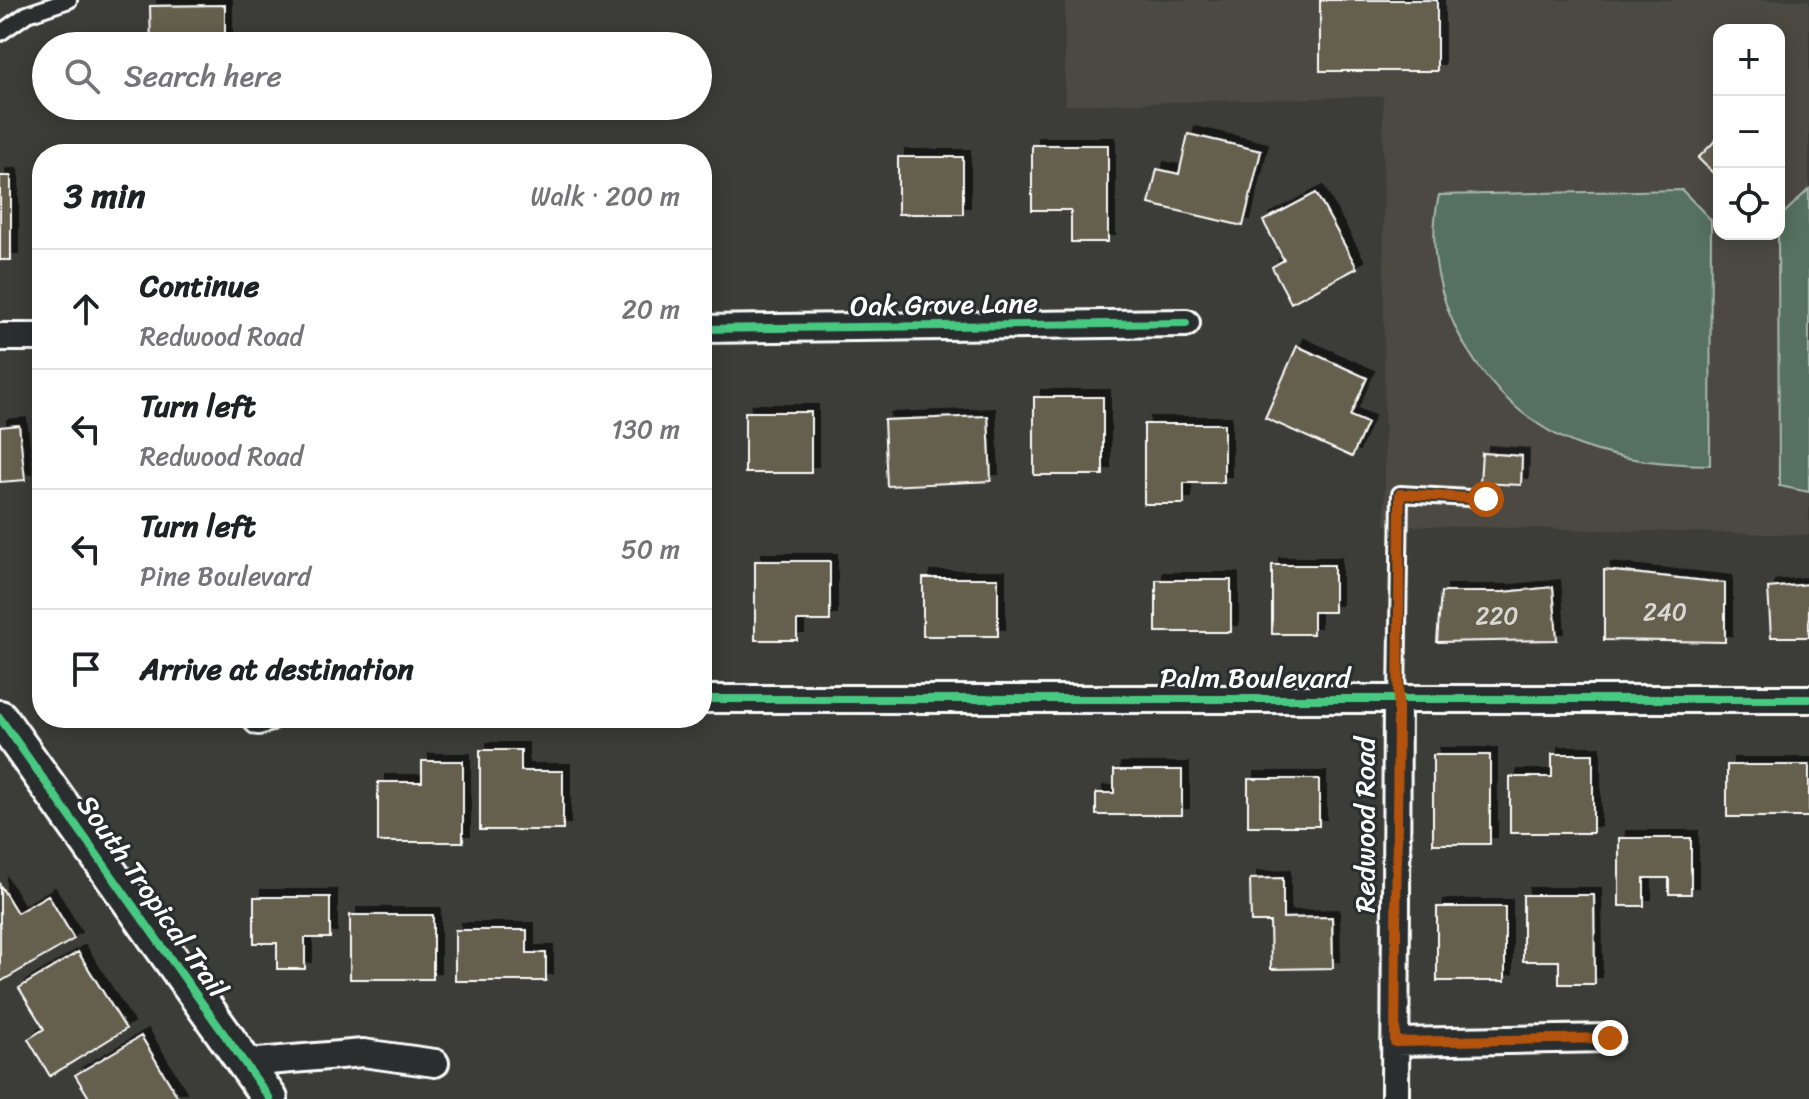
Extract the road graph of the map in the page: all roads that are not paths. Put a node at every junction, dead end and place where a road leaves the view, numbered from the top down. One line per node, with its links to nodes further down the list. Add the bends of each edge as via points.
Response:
1 (69, 0): 2 (lane, via 27,14)
2 (0, 33)
3 (1186, 323): 4 (street, Oak Grove Lane)
4 (712, 329)
5 (0, 337): 6 (street)
6 (32, 337)
7 (1486, 499): 9 (lane, Redwood Road, via 1400,494)
8 (712, 699): 9 (street, Palm Boulevard)
9 (1397, 699): 10 (street, Palm Boulevard); 13 (street, Redwood Road)
10 (1809, 699)
11 (0, 718): 14 (street, South Tropical Trail)
12 (1610, 1038): 13 (street)
13 (1395, 1042): 17 (street, Redwood Road)
14 (245, 1063): 15 (street, via 363,1053); 16 (street, South Tropical Trail)
15 (435, 1063)
16 (270, 1099)
17 (1395, 1099)

